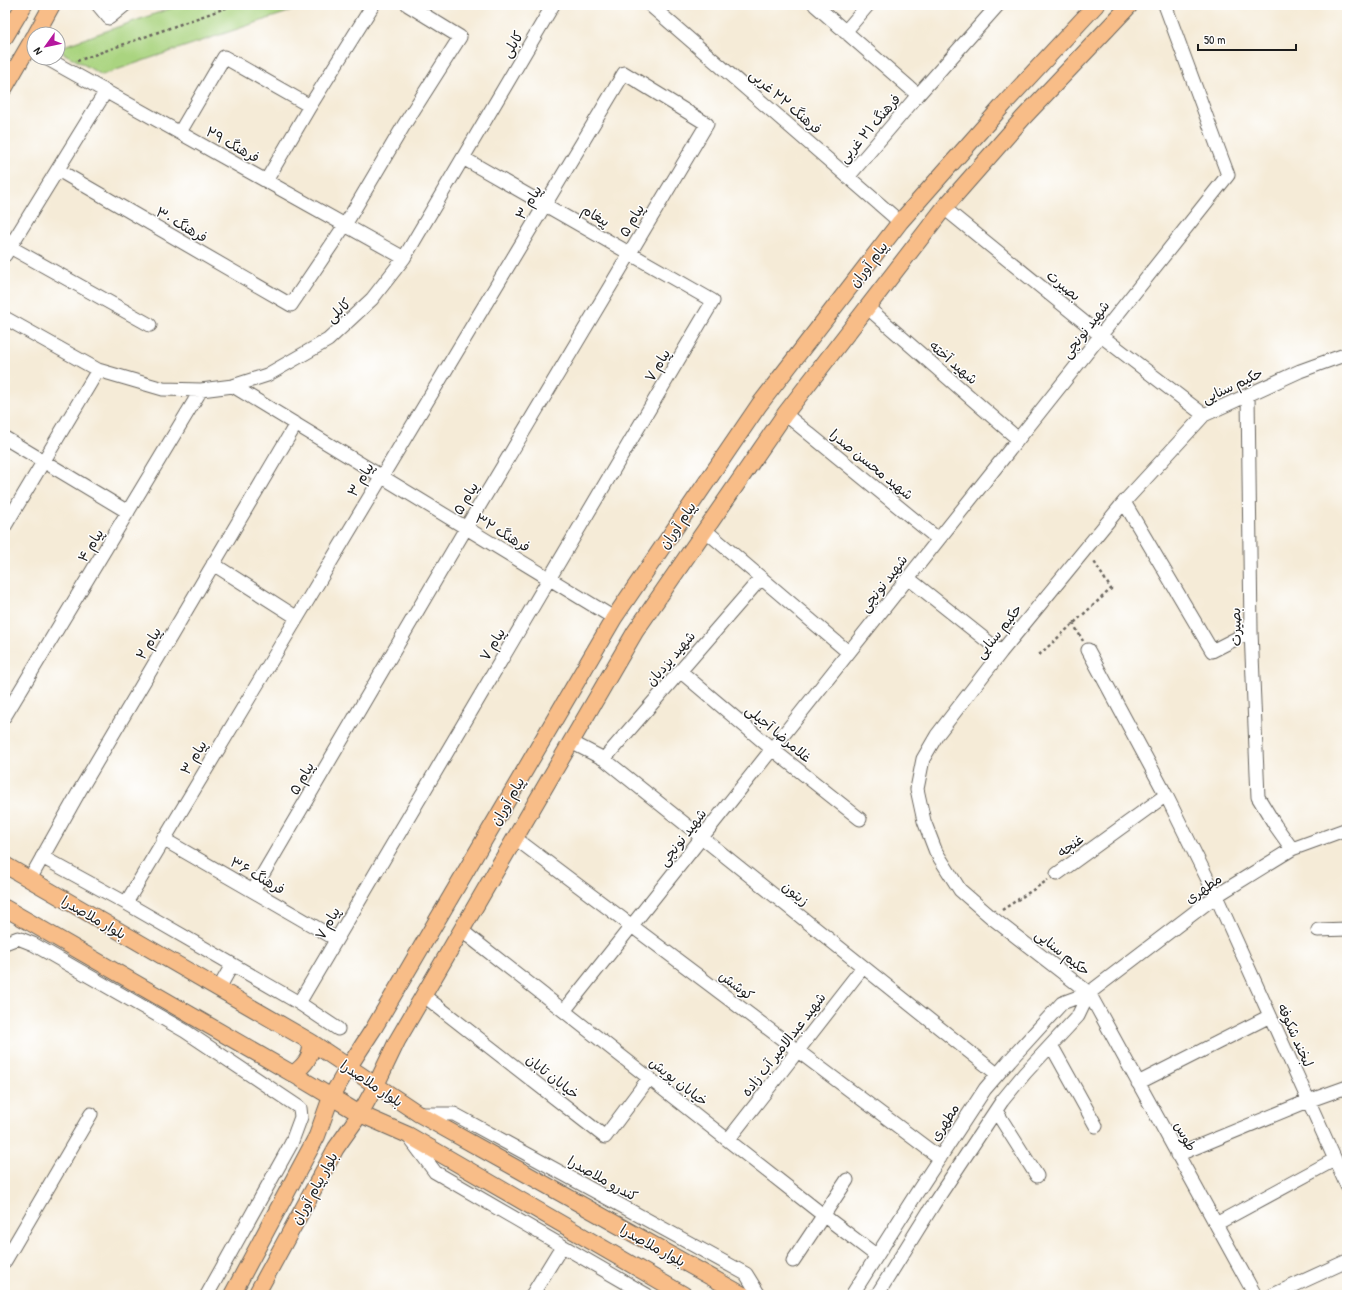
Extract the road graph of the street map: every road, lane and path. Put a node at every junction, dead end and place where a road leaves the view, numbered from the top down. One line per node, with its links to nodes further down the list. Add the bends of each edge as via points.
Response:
1 (24, 5): 18 (main road)
2 (52, 5): 16 (main road)
3 (98, 5): 4 (street, via 109,18)
4 (125, 5)
5 (234, 5): 20 (path)
6 (373, 5): 26 (street)
7 (408, 5): 35 (street, via 460,37)
8 (554, 5): 28 (street, کابلی)
9 (650, 5): 30 (street, فرهنگ ۲۲ غربی)
10 (815, 5): 17 (street, فرهنگ ۲۱ غربی)
11 (868, 5): 17 (street)
12 (998, 5): 25 (street)
13 (1096, 5): 34 (main road, پیام آوران)
14 (1130, 5): 33 (main road, پیام آوران, via 1023,118)
15 (1165, 5): 43 (street, شهید نونچی, via 1228,175)
16 (42, 26)
17 (845, 32): 25 (street, فرهنگ ۲۱ غربی)
18 (5, 37)
19 (26, 54): 23 (main road)
20 (66, 65)
21 (62, 66): 24 (street, فرهنگ ۲۹)
22 (624, 73): 32 (street, پیام ۳); 37 (street, پیام ۵, via 707,124)
23 (5, 87)
24 (106, 91): 27 (street, فرهنگ ۲۹); 29 (street)
25 (918, 95): 30 (street, فرهنگ ۲۱ غربی)
26 (310, 106): 27 (street, via 224,57); 31 (street)
27 (180, 132): 31 (street, فرهنگ ۲۹)
28 (463, 158): 32 (street, پیغام); 38 (street, کابلی)
29 (58, 170): 35 (street, فرهنگ ۳۰, via 291,305); 36 (street)
30 (848, 177): 34 (street, فرهنگ ۲۲ غربی)
31 (266, 180): 35 (street, فرهنگ ۲۹)
32 (545, 204): 37 (street, پیغام); 57 (street, پیام ۳)
33 (944, 208): 40 (main road, پیام آوران); 43 (street, بصیرت)
34 (900, 222): 44 (main road, پیام آوران)
35 (345, 225): 38 (street, فرهنگ ۲۹)
36 (7, 251): 42 (street)
37 (630, 253): 39 (street, پیغام); 61 (street, پیام ۵)
38 (404, 258): 48 (street, کابلی, via 372,299 328,340 267,375)
39 (713, 301): 68 (street, پیام ۷)
40 (868, 308): 46 (main road, پیام آوران); 55 (street, شهید آخته)
41 (5, 318): 47 (street, کابلی)
42 (150, 325)
43 (1100, 335): 52 (street, بصیرت); 55 (street, شهید نونچی)
44 (803, 349): 46 (main road); 70 (main road, پیام آوران, via 759,405)
45 (1347, 354): 50 (street, حکیم سنایی, via 1300,371)
46 (824, 365): 51 (main road, پیام آوران)
47 (98, 370): 49 (street, کابلی, via 163,389); 56 (street)
48 (233, 386): 49 (street, کابلی); 53 (street, فرهنگ ۳۲)
49 (201, 390): 59 (street, پیام ۴)
50 (1248, 395): 52 (street, حکیم سنایی); 72 (street, بصیرت)
51 (785, 414): 62 (main road, پیام آوران); 63 (street, شهید محسن صدرا)
52 (1204, 414): 58 (street, حکیم سنایی)
53 (296, 424): 57 (street, فرهنگ ۳۲); 65 (street, پیام ۲)
54 (5, 438): 56 (street)
55 (1018, 439): 63 (street, شهید نونچی)
56 (44, 461): 59 (street); 60 (street)
57 (381, 476): 61 (street, فرهنگ ۳۲); 69 (street, پیام ۳)
58 (1124, 502): 64 (street, حکیم سنایی); 72 (street, via 1212,651)
59 (128, 512): 78 (street, پیام ۴)
60 (5, 526)
61 (466, 528): 68 (street, فرهنگ ۳۲); 93 (street, پیام ۵)
62 (705, 530): 66 (street); 79 (main road, پیام آوران, via 635,632)
63 (938, 539): 67 (street, شهید نونچی)
64 (1086, 548): 71 (path, via 1111,589); 75 (street, حکیم سنایی)
65 (213, 564): 69 (street); 89 (street, پیام ۲)
66 (761, 578): 74 (street); 77 (street, شهید یزدیان)
67 (908, 578): 74 (street, شهید نونچی); 75 (street)
68 (549, 579): 70 (street, فرهنگ ۳۲); 104 (street, پیام ۷)
69 (296, 617): 87 (street, پیام ۳)
70 (614, 618): 114 (main road, پیام آوران)
71 (1073, 623): 73 (path); 76 (path)
72 (1251, 631): 88 (street, بصیرت, via 1258,797)
73 (1088, 650): 82 (street, لبخند شکوفه)
74 (848, 652): 80 (street, شهید نونچی)
75 (1001, 652): 97 (street, حکیم سنایی, via 937,735 923,759 916,789 924,821 936,852 960,890)
76 (1039, 655)
77 (680, 671): 80 (street, غلامرضا آجیلی); 81 (street, شهید یزدیان)
78 (5, 716)
79 (571, 742): 81 (street, زیتون); 85 (main road, پیام آوران)
80 (772, 749): 83 (street, غلامرضا آجیلی); 86 (street, شهید نونچی)
81 (604, 760): 86 (street, زیتون)
82 (1166, 795): 91 (street, غنچه); 94 (street, لبخند شکوفه)
83 (860, 819)
84 (1347, 829): 88 (street, مطهری)
85 (516, 838): 100 (street, کوشش); 102 (main road, پیام آوران)
86 (702, 838): 100 (street, شهید نونچی); 107 (street, زیتون)
87 (163, 839): 93 (street, فرهنگ ۳۶); 95 (street, پیام ۳)
88 (1292, 849): 94 (street, مطهری)
89 (42, 857): 92 (street, پیام ۲); 95 (street)
90 (5, 865): 92 (main road, بلوار ملاصدرا)
91 (1057, 874): 97 (path, غنچه)
92 (30, 879): 108 (main road, بلوار ملاصدرا)
93 (254, 891): 104 (street, فرهنگ ۳۶)
94 (1216, 896): 109 (street, مطهری); 113 (street, لبخند شکوفه)
95 (126, 903): 106 (street)
96 (5, 908): 99 (main road, بلوار ملاصدرا)
97 (991, 917): 109 (street, حکیم سنایی)
98 (5, 921): 99 (main road)
99 (29, 921): 117 (main road, بلوار ملاصدرا)
100 (632, 926): 112 (street, شهید نونچی); 121 (street, کوشش)
101 (1347, 929): 103 (street)
102 (461, 930): 110 (main road, پیام آوران); 112 (street, خیابان پویش)
103 (1318, 930)
104 (336, 939): 111 (street, پیام ۷)
105 (5, 943): 116 (street, via 18,938 33,944)
106 (232, 964): 108 (street); 111 (street)
107 (863, 967): 121 (street, شهید عبدالامیر آب زاده); 124 (street, زیتون)
108 (219, 988): 119 (main road, بلوار ملاصدرا)
109 (1089, 993): 120 (street, مطهری, via 1078,1016); 124 (street, مطهری, via 1062,1003); 126 (street, طوس)
110 (423, 995): 118 (main road, پیام آوران); 125 (street, خیابان تابان, via 605,1137)
111 (299, 1003): 115 (street)
112 (564, 1011): 125 (street, خیابان پویش)
113 (1270, 1016): 126 (street); 130 (street, لبخند شکوفه)
114 (374, 1028): 118 (main road, via 375,1036 381,1042 390,1044); 122 (main road, پیام آوران)
115 (338, 1029)
116 (185, 1032): 117 (street); 153 (street, via 300,1108 301,1117 291,1144)
117 (226, 1035): 123 (main road, بلوار ملاصدرا)
118 (397, 1040): 127 (main road, پیام آوران)
119 (312, 1042): 122 (main road, بلوار ملاصدرا); 123 (main road, via 307,1061)
120 (1051, 1045): 131 (street, مطهری, via 1013,1087); 135 (street)
121 (798, 1051): 138 (street, شهید عبدالامیر آب زاده); 141 (street, کوشش)
122 (348, 1068): 127 (main road, بلوار ملاصدرا); 129 (main road, پیام آوران)
123 (293, 1074): 129 (main road, بلوار ملاصدرا)
124 (997, 1074): 141 (street, مطهری)
125 (649, 1078): 138 (street, خیابان پویش)
126 (1138, 1083): 140 (street, طوس)
127 (376, 1085): 133 (main road, بلوار پیام آوران); 134 (main road, بلوار ملاصدرا)
128 (1347, 1087): 130 (street)
129 (331, 1098): 133 (main road, بلوار ملاصدرا); 137 (main road, بلوار پیام آوران)
130 (1308, 1101): 140 (street); 142 (street, لبخند شکوفه)
131 (996, 1111): 143 (street); 162 (street, مطهری)
132 (91, 1114): 151 (street)
133 (360, 1114): 136 (main road, بلوار ملاصدرا); 139 (main road, بلوار پیام آوران)
134 (419, 1114): 136 (main road, via 406,1117 403,1123); 159 (main road, بلوار ملاصدرا); 160 (street, کندرو ملاصدرا, via 454,1114 746,1274)
135 (1096, 1126)
136 (408, 1135): 148 (street, via 435,1172); 158 (main road, بلوار ملاصدرا)
137 (317, 1136): 139 (main road, via 328,1134); 154 (main road, بلوار پیام آوران)
138 (728, 1140): 146 (street, خیابان پویش)
139 (336, 1148): 155 (main road, بلوار پیام آوران)
140 (1177, 1155): 147 (street, طوس)
141 (940, 1158): 149 (street, مطهری)
142 (1334, 1160): 145 (street, لبخند شکوفه); 147 (street)
143 (1037, 1176)
144 (847, 1180): 146 (street)
145 (1347, 1186)
146 (823, 1215): 149 (street, خیابان پویش); 150 (street)
147 (1216, 1224): 163 (street, طوس)
148 (562, 1246): 156 (street); 157 (street)
149 (877, 1256): 161 (street, مطهری)
150 (793, 1260)
151 (5, 1261)
152 (1347, 1262): 164 (street)
153 (207, 1295)
154 (232, 1295)
155 (256, 1295)
156 (532, 1295)
157 (647, 1295)
158 (684, 1295)
159 (743, 1295)
160 (759, 1295)
161 (852, 1295)
162 (876, 1295)
163 (1255, 1295)
164 (1273, 1295)

